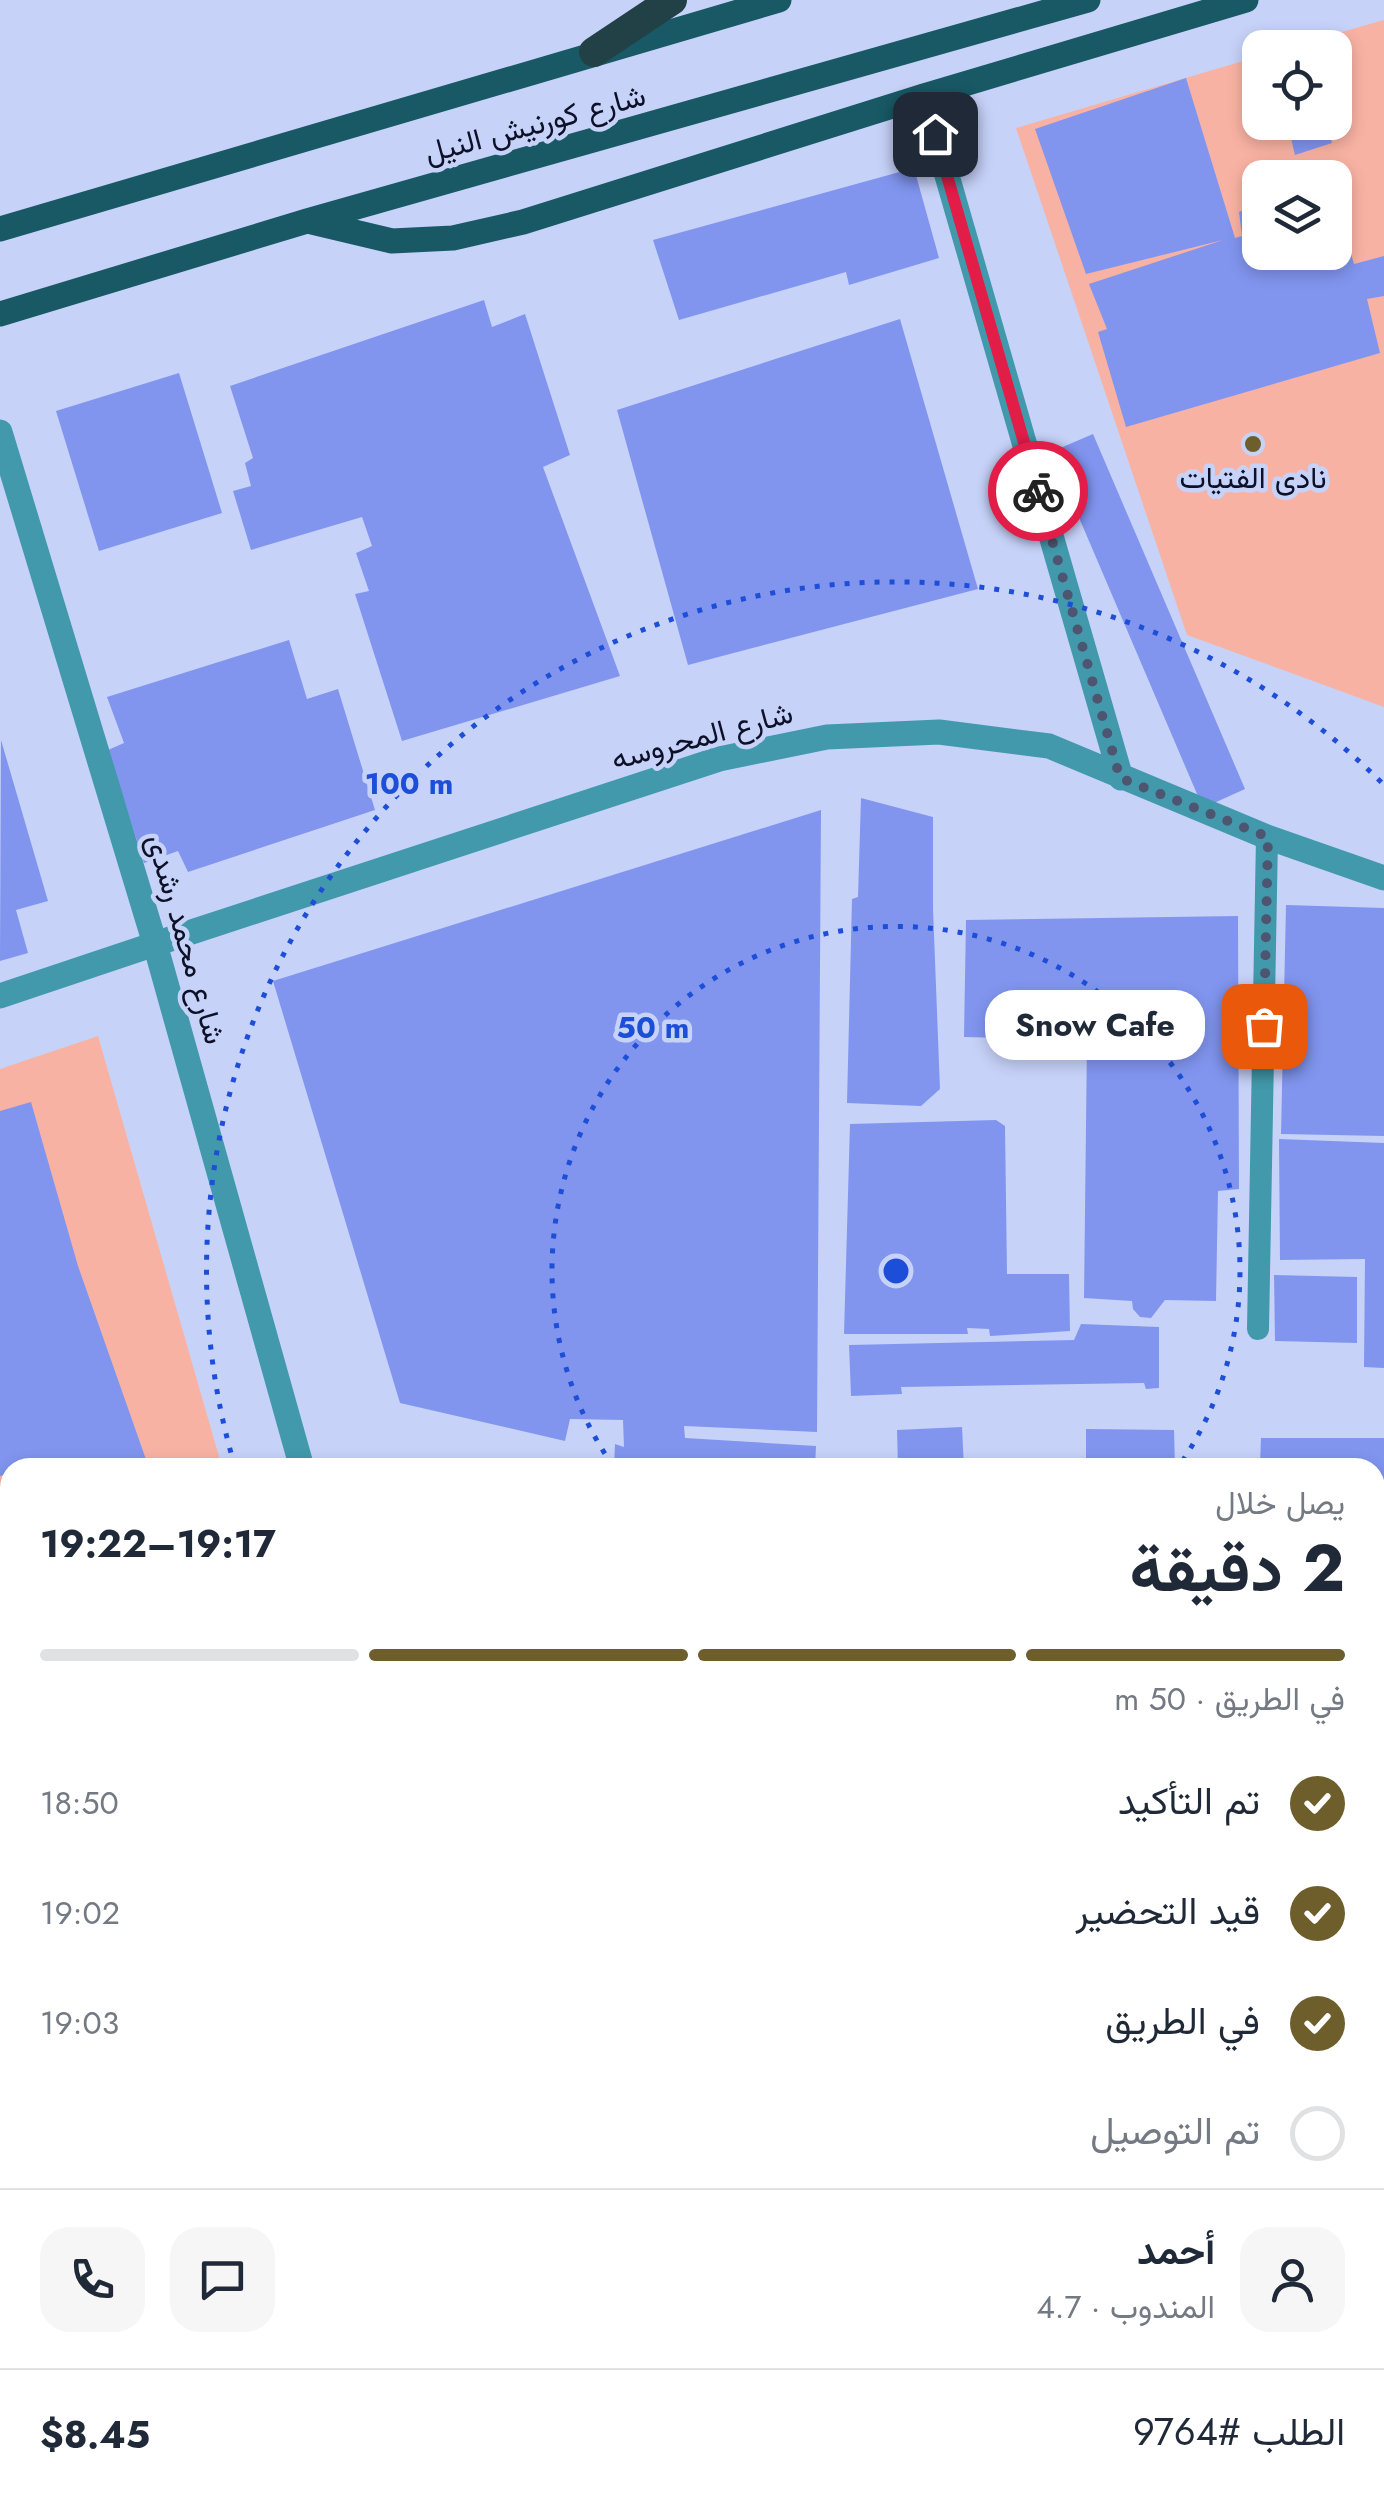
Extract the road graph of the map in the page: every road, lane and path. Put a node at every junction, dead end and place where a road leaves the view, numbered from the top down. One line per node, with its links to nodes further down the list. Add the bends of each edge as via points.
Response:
1 (672, 0): 5 (highway)
2 (779, 0): 5 (main road, شارع كورنيش النيل)
3 (1088, 0): 7 (main road, شارع كورنيش النيل)
4 (1246, 0): 6 (main road)
5 (594, 52): 8 (main road, شارع كورنيش النيل)
6 (924, 96): 7 (main road, via 523,222 452,238 392,242); 11 (street)
7 (307, 221): 9 (main road, شارع كورنيش النيل)
8 (0, 229)
9 (0, 314)
10 (0, 432): 14 (street, شارع محمد رشدى)
11 (1120, 778): 12 (street, شارع المحروسه); 14 (street, شارع المحروسه, via 1049,746 939,732 827,736 719,760)
12 (1268, 837): 13 (street, شارع المحروسه); 16 (lane)
13 (1384, 878)
14 (155, 944): 15 (street, شارع المحروسه); 17 (street, شارع محمد رشدى)
15 (0, 996)
16 (1258, 1329)
17 (299, 1458)

